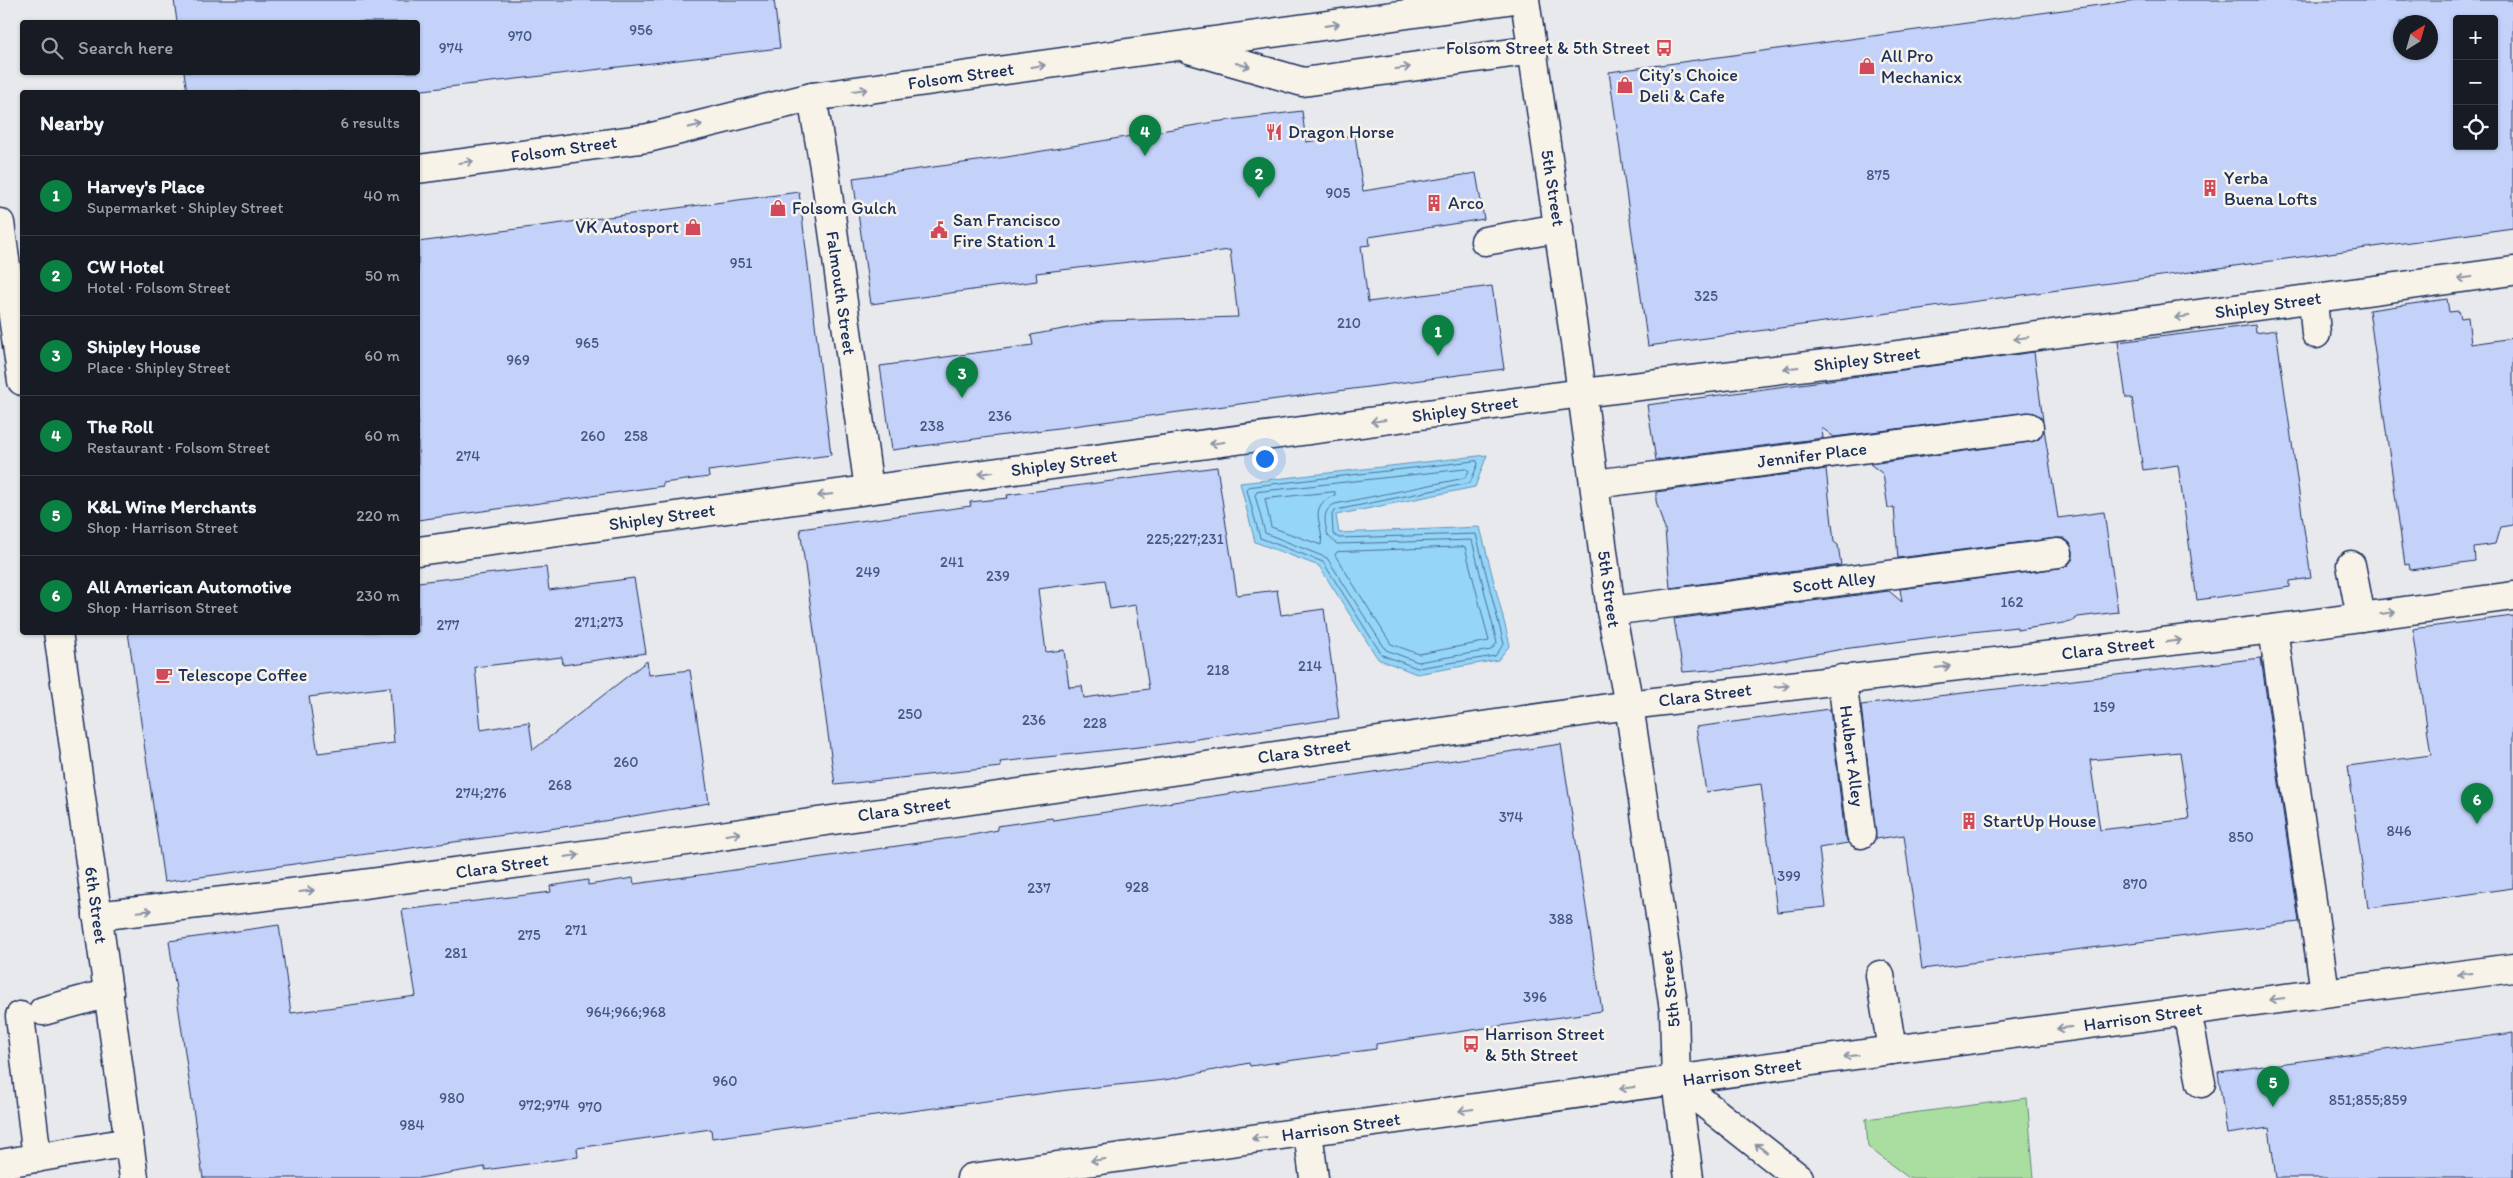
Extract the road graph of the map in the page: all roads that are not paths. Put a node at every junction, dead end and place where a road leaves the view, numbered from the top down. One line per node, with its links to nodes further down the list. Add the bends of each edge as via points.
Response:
1 (1508, 0): 3 (main road, Folsom Street, one-way to 1)
2 (1526, 0): 4 (main road, 5th Street)
3 (1180, 46): 4 (main road, one-way to 4, via 1303,82); 5 (main road, Folsom Street, one-way to 3)
4 (1533, 50): 9 (main road, 5th Street)
5 (812, 97): 6 (main road, Folsom Street, one-way to 5, via 648,138); 19 (main road, Falmouth Street)
6 (420, 169)
7 (20, 224): 8 (main road)
8 (0, 226): 11 (main road)
9 (1559, 228): 10 (main road); 16 (main road, 5th Street)
10 (1485, 240)
11 (3, 258): 15 (main road)
12 (2513, 271): 13 (main road, Shipley Street, one-way to 13)
13 (2313, 299): 14 (main road); 16 (main road, Shipley Street, one-way to 16, via 1891,356)
14 (2316, 334)
15 (20, 368)
16 (1582, 392): 18 (main road, 5th Street); 19 (main road, Shipley Street, one-way to 19)
17 (2029, 427): 18 (main road, Jennifer Place)
18 (1595, 484): 24 (main road, 5th Street)
19 (869, 489): 20 (main road, Shipley Street, one-way to 20)
20 (420, 551)
21 (2058, 553): 24 (main road, Scott Alley)
22 (2351, 565): 25 (main road)
23 (2513, 596): 25 (main road, Clara Street, one-way to 23)
24 (1610, 611): 29 (main road, 5th Street)
25 (2360, 617): 26 (main road, Clara Street)
26 (2273, 629): 28 (main road, Clara Street, one-way to 26); 35 (main road)
27 (58, 635): 31 (main road, 6th Street)
28 (1842, 679): 29 (main road, Clara Street, one-way to 28); 30 (main road, Hulbert Alley)
29 (1629, 705): 31 (main road, Clara Street, one-way to 29, via 658,845); 38 (main road, 5th Street, via 1674,1010)
30 (1862, 834)
31 (97, 916): 34 (main road, 6th Street)
32 (2513, 968): 35 (main road, Harrison Street, one-way to 35)
33 (1880, 975): 37 (main road)
34 (108, 992): 41 (main road, 6th Street); 42 (main road, via 32,1013)
35 (2325, 992): 36 (main road, Harrison Street, one-way to 36)
36 (2187, 1012): 37 (main road, Harrison Street, one-way to 37); 39 (main road)
37 (1892, 1050): 38 (main road, Harrison Street, one-way to 38)
38 (1676, 1081): 40 (main road, Harrison Street, one-way to 40); 46 (main road, 5th Street); 47 (main road, one-way to 38)
39 (2201, 1083)
40 (1308, 1132): 44 (main road, Harrison Street, one-way to 44); 45 (main road)
41 (129, 1142): 42 (main road); 43 (main road, 6th Street)
42 (22, 1165)
43 (134, 1178)
44 (971, 1178)
45 (1314, 1178)
46 (1689, 1178)
47 (1799, 1178)

